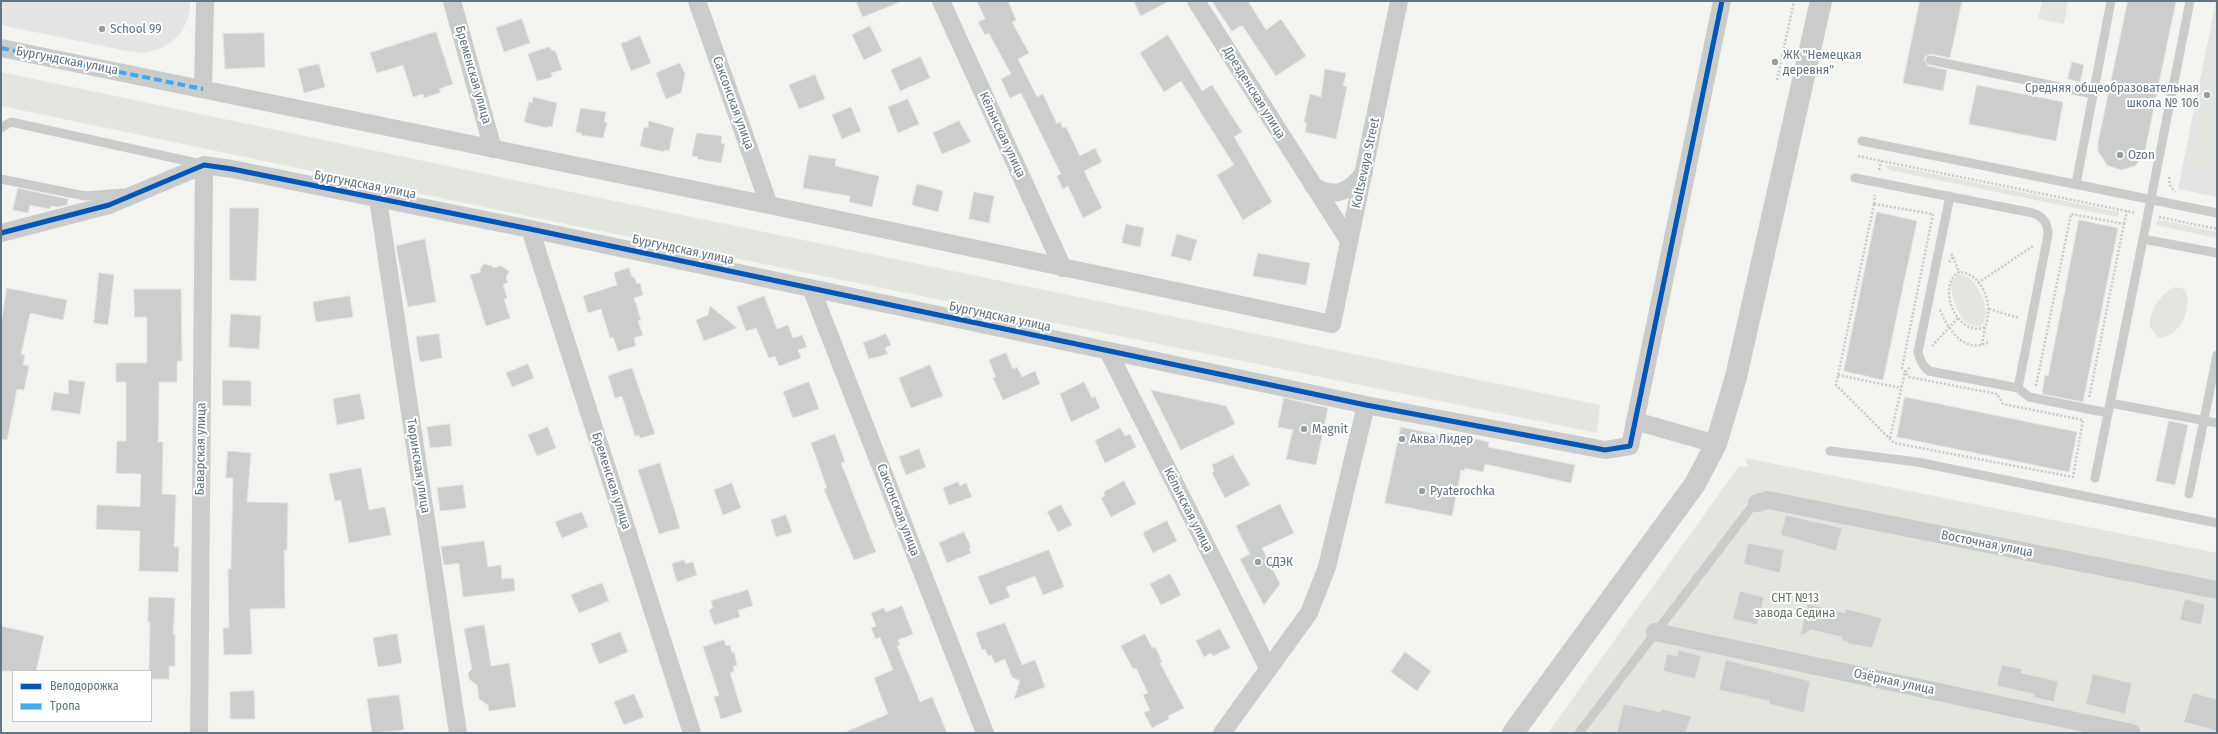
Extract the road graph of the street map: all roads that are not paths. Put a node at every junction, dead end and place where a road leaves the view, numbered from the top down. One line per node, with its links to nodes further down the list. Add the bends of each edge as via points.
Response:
1 (205, 1): 13 (street)
2 (452, 1): 17 (street, Бременская улица)
3 (697, 1): 28 (street, Саксонская улица)
4 (941, 1): 35 (street, Кёльнская улица)
5 (1196, 1): 23 (street, Дрезденская улица)
6 (1399, 1): 19 (street, Koltsevaya Street)
7 (1722, 1): 44 (street)
8 (2111, 1): 14 (lane)
9 (2190, 1): 27 (lane)
10 (1821, 2): 47 (street, via 1736,377)
11 (1, 48): 13 (street, Бургундская улица)
12 (1930, 60): 14 (lane)
13 (203, 89): 17 (street, Бургундская улица)
14 (2093, 94): 22 (lane)
15 (1, 128): 18 (lane, via 11,122)
16 (1862, 141): 22 (lane)
17 (493, 149): 28 (street, Бургундская улица)
18 (204, 165): 24 (street, Бургундская улица); 26 (street, Бургундская улица, via 232,168); 56 (street, Баварская улица)
19 (1364, 173): 23 (street, via 1355,185 1346,191 1323,192); 33 (street, Koltsevaya Street)
20 (1855, 178): 25 (lane)
21 (1, 179): 24 (lane, via 85,196)
22 (2076, 184): 27 (lane)
23 (1313, 186): 33 (street, Дрезденская улица)
24 (143, 191): 31 (street, Бургундская улица, via 109,205)
25 (1950, 196): 40 (lane, via 2040,215 2046,222 2048,236); 40 (lane, via 1918,352 1919,360 1929,371)
26 (378, 199): 30 (street, Бургундская улица); 57 (street, Тюринская улица)
27 (2151, 199): 29 (lane); 32 (lane)
28 (770, 205): 35 (street, Бургундская улица)
29 (2217, 213)
30 (530, 229): 36 (street, Бургундская улица); 58 (street, Бременская улица)
31 (1, 233)
32 (2143, 239): 34 (lane); 41 (lane)
33 (1349, 240): 37 (street, Koltsevaya Street)
34 (2217, 253)
35 (1064, 268): 37 (street, Бургундская улица)
36 (811, 288): 38 (street, Бургундская улица); 59 (street, Саксонская улица)
37 (1332, 324)
38 (1108, 351): 42 (street, Бургундская улица); 55 (street, Кёльнская улица)
39 (2217, 355): 45 (lane)
40 (2018, 388): 43 (lane, via 2033,398)
41 (2110, 403): 43 (lane); 45 (lane)
42 (1366, 405): 44 (street, Бургундская улица, via 1605,450 1630,446); 55 (street, via 1327,567 1309,613)
43 (2108, 413): 49 (lane)
44 (1635, 421): 47 (street)
45 (2204, 421): 46 (lane); 50 (lane)
46 (2217, 423)
47 (1716, 444): 61 (street, via 1695,484)
48 (1830, 450): 52 (lane, via 1917,462)
49 (2095, 478)
50 (2189, 494)
51 (1757, 503): 53 (street, Восточная улица, via 1768,500); 54 (lane)
52 (2217, 523)
53 (2217, 590)
54 (1655, 632): 62 (lane); 63 (street, Озёрная улица)
55 (1268, 668): 60 (street)
56 (199, 733)
57 (458, 733)
58 (692, 733)
59 (985, 733)
60 (1222, 733)
61 (1513, 733)
62 (1579, 733)
63 (2132, 733)

